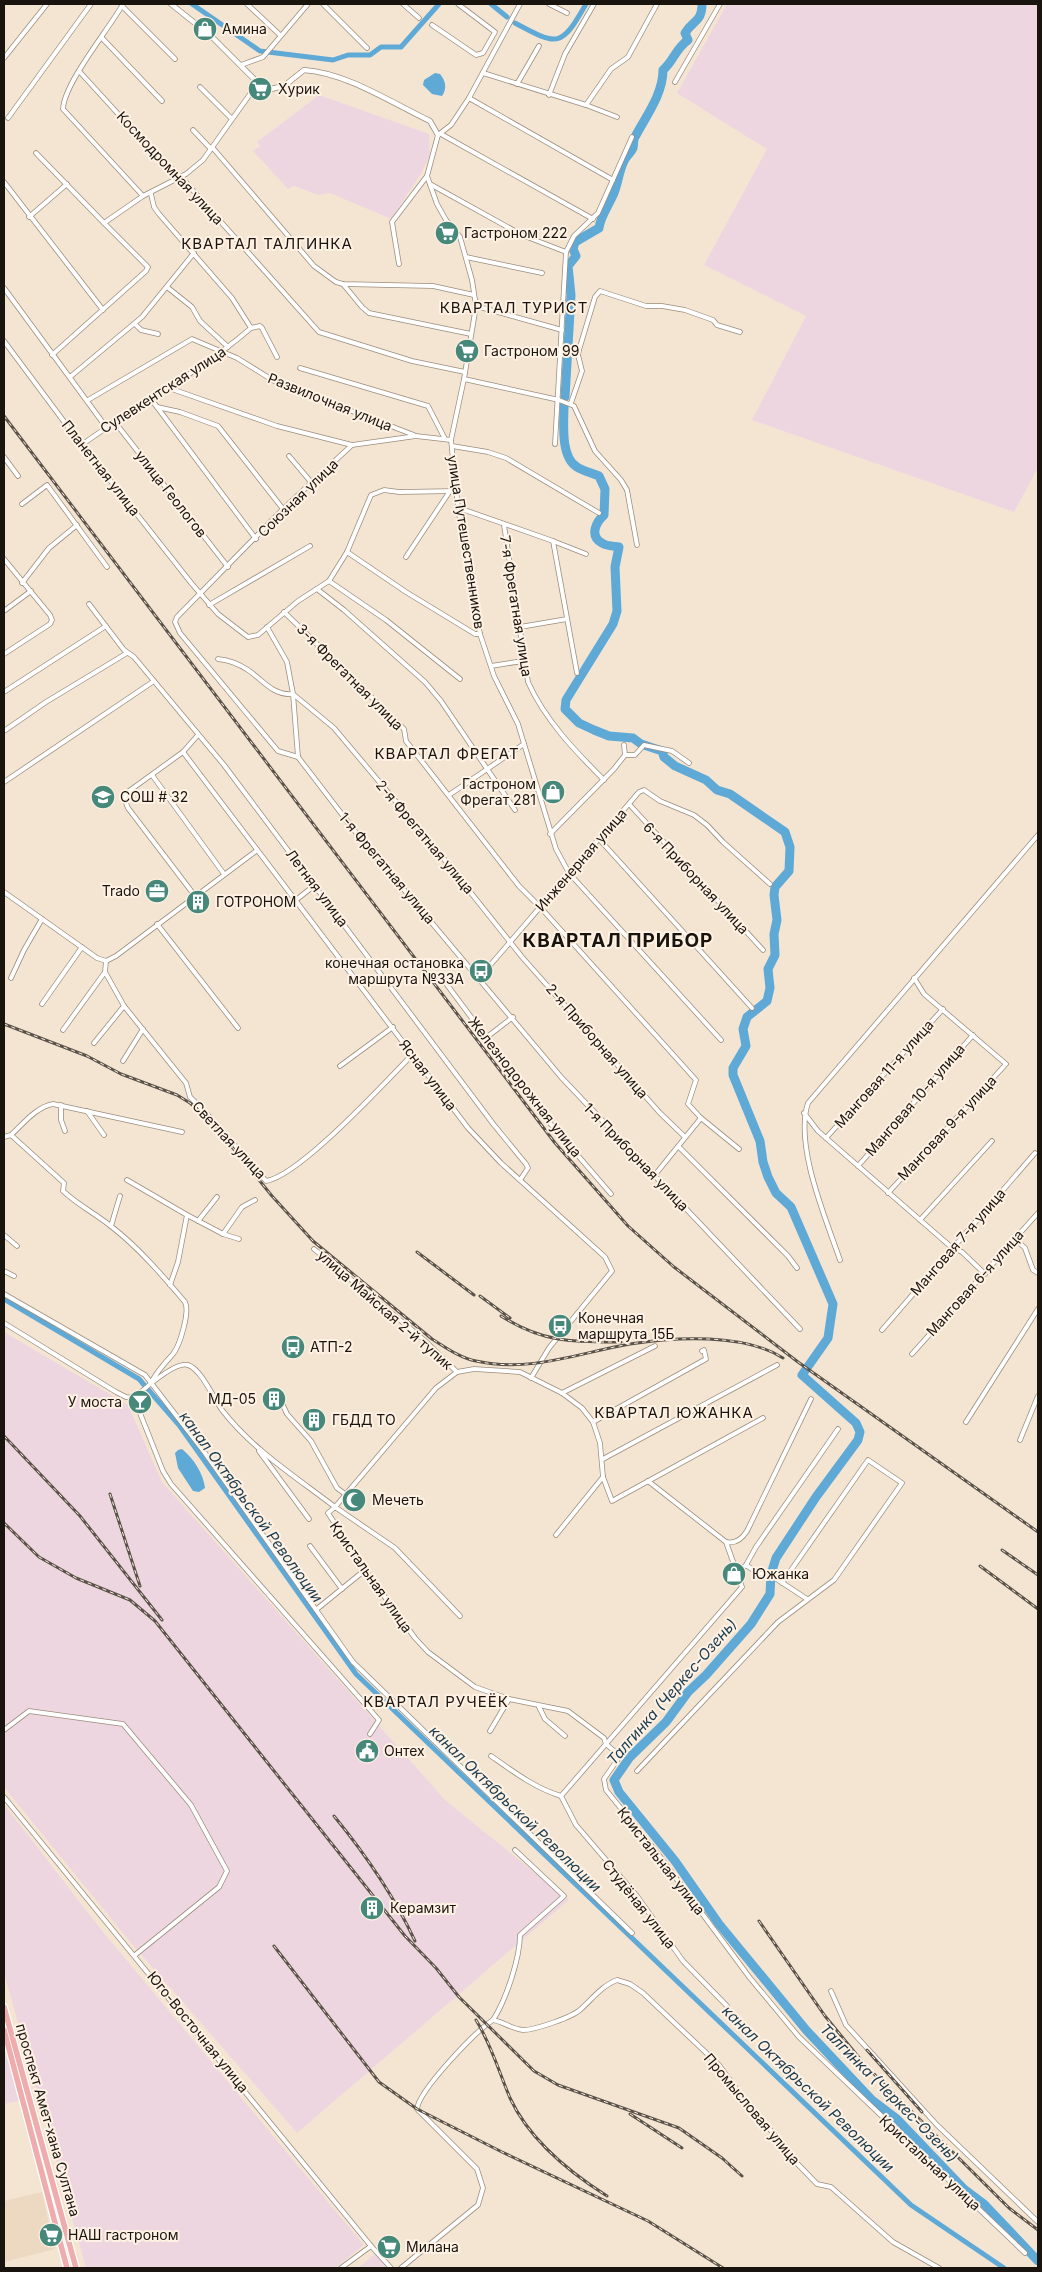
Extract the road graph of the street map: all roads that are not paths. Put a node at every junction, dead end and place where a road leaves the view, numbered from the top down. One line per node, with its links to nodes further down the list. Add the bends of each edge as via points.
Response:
1 (48, 4): 24 (street)
2 (91, 4): 38 (street)
3 (171, 4): 26 (street)
4 (247, 4): 19 (street)
5 (308, 4): 19 (street)
6 (323, 4): 23 (street)
7 (403, 4): 16 (street)
8 (458, 4): 18 (street)
9 (520, 4): 20 (street)
10 (549, 4): 15 (street)
11 (594, 4): 33 (street, via 565,54)
12 (657, 4): 36 (street, via 628,57 611,69)
13 (720, 4): 29 (street)
14 (123, 5): 21 (street); 25 (street)
15 (567, 13)
16 (419, 18)
17 (432, 25): 18 (street, via 476,55 483,53)
18 (495, 32): 20 (street)
19 (280, 35): 26 (street, via 263,56)
20 (502, 37): 28 (street)
21 (102, 38): 27 (street); 35 (street)
22 (540, 46): 31 (street)
23 (366, 48)
24 (4, 58)
25 (175, 59)
26 (241, 65): 30 (street)
27 (79, 71): 46 (street, Космодромная улица, via 151,150); 52 (street, via 63,102 63,109)
28 (483, 73): 31 (street); 34 (street)
29 (675, 82)
30 (258, 83): 39 (street); 41 (street, via 271,89 284,86 304,70 326,73 430,121)
31 (517, 84): 33 (street)
32 (200, 87): 39 (street)
33 (549, 95): 36 (street)
34 (469, 98): 41 (street, via 451,125); 47 (street)
35 (162, 102)
36 (586, 105): 37 (street)
37 (617, 117)
38 (8, 118)
39 (231, 118): 43 (street)
40 (192, 130): 43 (street)
41 (440, 134): 45 (street); 54 (street)
42 (632, 137): 47 (street)
43 (212, 148): 46 (street, via 203,160); 61 (street, via 314,266)
44 (36, 153): 50 (street)
45 (427, 176): 49 (street, улица Путешественников); 59 (street, via 392,222)
46 (181, 177): 51 (street); 81 (street, Космодромная улица, via 319,332 412,361)
47 (613, 180): 54 (street)
48 (4, 182): 53 (street)
49 (430, 183): 56 (street, via 522,235); 58 (street, улица Путешественников, via 437,204 460,237)
50 (67, 184): 53 (street); 55 (street)
51 (151, 194): 52 (street); 57 (street, via 154,207)
52 (143, 196): 55 (street)
53 (29, 217): 68 (street)
54 (593, 219): 56 (street, via 574,236)
55 (104, 223): 68 (street, via 148,267)
56 (566, 252): 71 (street)
57 (194, 253): 62 (street); 70 (street, via 232,298)
58 (466, 256): 60 (street); 64 (street, улица Путешественников)
59 (399, 264)
60 (542, 273)
61 (343, 284): 64 (street, via 433,286); 74 (street, via 369,313)
62 (167, 287): 69 (street); 76 (street, via 192,308 200,321)
63 (4, 288): 65 (street)
64 (474, 295): 67 (street, улица Путешественников)
65 (10, 296): 66 (street); 78 (street)
66 (4, 301)
67 (476, 306): 71 (street); 74 (street, улица Путешественников)
68 (103, 310): 78 (street)
69 (135, 324): 73 (street, via 141,330); 82 (street)
70 (251, 328): 76 (street, Сулевкентская улица); 79 (street, via 262,328)
71 (562, 330): 87 (street)
72 (740, 332): 88 (street, via 717,326 713,320 685,310 646,306 600,291 595,297 579,350 582,371)
73 (158, 334)
74 (471, 334): 81 (street, улица Путешественников)
75 (4, 340): 95 (street, Планетная улица)
76 (228, 348): 77 (street, Сулевкентская улица)
77 (224, 351): 84 (street, Сулевкентская улица); 85 (street, Развилочная улица, via 192,339); 92 (street, Развилочная улица, via 269,379)
78 (52, 354): 82 (street)
79 (277, 356)
80 (300, 368): 93 (street, via 428,406)
81 (465, 372): 83 (street, улица Путешественников)
82 (70, 377): 85 (street)
83 (464, 379): 87 (street); 94 (street, улица Путешественников)
84 (169, 388): 86 (street, Сулевкентская улица); 97 (street, via 277,426)
85 (88, 400): 91 (street)
86 (151, 400): 89 (street); 90 (street, Сулевкентская улица)
87 (559, 400): 88 (street); 96 (street)
88 (571, 403): 113 (street, via 595,451 627,490)
89 (156, 407): 107 (street, via 218,426); 111 (street)
90 (114, 421): 91 (street, Сулевкентская улица); 120 (street, улица Геологов)
91 (106, 427): 95 (street, Сулевкентская улица)
92 (416, 436): 93 (street); 97 (street)
93 (445, 439): 94 (street)
94 (451, 440): 98 (street, улица Путешественников)
95 (83, 444): 127 (street, Планетная улица)
96 (555, 444)
97 (352, 445): 102 (street, Союзная улица)
98 (452, 446): 104 (street, улица Путешественников); 108 (street, via 506,458)
99 (289, 456): 102 (street)
100 (4, 457): 101 (street)
101 (18, 476)
102 (312, 482): 107 (street, Союзная улица)
103 (450, 491): 104 (street); 115 (street, via 377,491 366,503); 117 (street)
104 (457, 491): 106 (street, улица Путешественников)
105 (22, 504): 110 (street, via 47,485)
106 (458, 508): 109 (street); 136 (street, улица Путешественников)
107 (283, 510): 111 (street, Союзная улица)
108 (599, 513)
109 (504, 524): 112 (street); 135 (street, 7-я Фрегатная улица)
110 (77, 525): 119 (street); 124 (street, via 49,548)
111 (256, 539): 120 (street, Союзная улица)
112 (554, 541): 116 (street); 132 (street)
113 (637, 545)
114 (310, 546): 129 (street)
115 (347, 552): 123 (street); 136 (street, via 424,604)
116 (586, 554)
117 (406, 557)
118 (4, 559): 121 (street)
119 (106, 566)
120 (228, 567): 127 (street, Союзная улица)
121 (10, 569): 122 (street); 124 (street)
122 (4, 573)
123 (329, 581): 125 (street); 143 (street, via 386,620)
124 (22, 583): 126 (street)
125 (317, 588): 131 (street); 155 (street, via 425,682)
126 (31, 591): 130 (street); 138 (street, via 52,620)
127 (201, 594): 129 (street, Планетная улица); 153 (street, Союзная улица, via 177,617 175,622 180,633 278,751)
128 (89, 604): 133 (street, Летняя улица)
129 (209, 605): 134 (street, Планетная улица, via 248,637 258,635)
130 (4, 611)
131 (284, 612): 134 (street); 159 (street, 3-я Фрегатная улица, via 404,729 406,741)
132 (567, 619): 135 (street); 142 (street)
133 (106, 626): 137 (street, Летняя улица); 145 (street)
134 (267, 627): 146 (street, via 287,662)
135 (520, 627): 140 (street, 7-я Фрегатная улица)
136 (480, 634): 141 (street, улица Путешественников)
137 (127, 653): 144 (street, Летняя улица); 147 (street)
138 (4, 654)
139 (218, 659): 146 (street, via 248,670 275,691)
140 (523, 661): 141 (street); 157 (street, 7-я Фрегатная улица, via 535,697 562,736)
141 (490, 666): 149 (street, улица Путешественников)
142 (577, 673)
143 (460, 679)
144 (154, 681): 148 (street, Летняя улица); 158 (street)
145 (4, 692)
146 (293, 694): 153 (street); 176 (street, 2-я Фрегатная улица, via 334,728)
147 (4, 731)
148 (198, 734): 151 (street); 169 (street, Летняя улица)
149 (524, 744): 155 (street); 162 (street, улица Путешественников)
150 (624, 744): 152 (street)
151 (183, 752): 156 (street); 165 (street, Ясная улица)
152 (625, 755): 154 (street, via 635,755 644,745 672,751); 157 (street)
153 (298, 756): 181 (street, 1-я Фрегатная улица, via 354,830)
154 (689, 763)
155 (487, 769): 159 (street); 161 (street)
156 (152, 775): 167 (street); 171 (street, via 124,798 128,808)
157 (604, 780): 162 (street)
158 (4, 782)
159 (449, 795): 173 (street, 3-я Фрегатная улица, via 519,886)
160 (629, 804): 164 (street, Инженерная улица); 168 (street, Инженерная улица, via 644,790 660,801 694,815); 178 (street, 6-я Приборная улица)
161 (515, 810)
162 (550, 834): 166 (street, улица Путешественников)
163 (1038, 836): 184 (street)
164 (599, 839): 166 (street, Инженерная улица); 187 (street)
165 (256, 851): 167 (street); 172 (street, Ясная улица)
166 (569, 873): 173 (street, Инженерная улица); 196 (street, улица Путешественников)
167 (224, 874): 171 (street)
168 (770, 884)
169 (315, 885): 172 (street); 219 (street, Летняя улица, via 526,1164 527,1172)
170 (4, 894): 174 (street)
171 (194, 896): 175 (street)
172 (296, 900): 190 (street, Ясная улица)
173 (541, 908): 176 (street, Инженерная улица); 204 (street, 3-я Фрегатная улица, via 696,1080 688,1104)
174 (42, 919): 177 (street); 182 (street)
175 (157, 924): 179 (street); 191 (street)
176 (511, 942): 181 (street, Инженерная улица); 210 (street, 2-я Приборная улица, via 660,1113)
177 (82, 947): 179 (street); 185 (street)
178 (763, 950)
179 (106, 961): 180 (street)
180 (105, 972): 186 (street, Светлая улица); 193 (street)
181 (480, 977): 189 (street, 1-я Приборная улица)
182 (11, 978)
183 (442, 978): 195 (street, Железнодорожная улица)
184 (914, 978): 188 (street, via 924,994); 203 (street, via 808,1103)
185 (42, 1004)
186 (124, 1006): 192 (street, Светлая улица); 197 (street)
187 (752, 1008)
188 (943, 1009): 194 (street); 211 (street, Манговая 11-я улица)
189 (512, 1017): 195 (street); 217 (street, 1-я Приборная улица, via 583,1102)
190 (393, 1027): 198 (street, Ясная улица); 200 (street)
191 (238, 1028)
192 (143, 1029): 198 (street, Светлая улица, via 186,1083 190,1097 266,1182 286,1172 323,1143); 199 (street)
193 (63, 1030)
194 (973, 1035): 216 (street, Манговая 10-я улица); 220 (street, Манговая 9-я улица, via 1006,1064)
195 (487, 1037): 221 (street, Железнодорожная улица, via 549,1122)
196 (721, 1040)
197 (94, 1044)
198 (413, 1054): 219 (street, Ясная улица, via 468,1128)
199 (123, 1061)
200 (340, 1066)
201 (62, 1106): 202 (street); 205 (street, via 61,1120); 207 (street, via 45,1106)
202 (86, 1111): 206 (street); 208 (street)
203 (804, 1113): 211 (street); 237 (street, via 806,1148)
204 (701, 1118): 210 (street); 214 (street)
205 (65, 1131)
206 (182, 1132)
207 (11, 1135): 209 (street); 229 (street, via 64,1183 63,1190 75,1202)
208 (104, 1135)
209 (4, 1137)
210 (685, 1137): 213 (street)
211 (826, 1138): 216 (street)
212 (992, 1141): 227 (street)
213 (679, 1147): 217 (street); 238 (street)
214 (739, 1149)
215 (1035, 1153): 235 (street, Манговая 7-я улица)
216 (858, 1166): 220 (street)
217 (654, 1176): 247 (street, 1-я Приборная улица)
218 (127, 1180): 226 (street)
219 (520, 1180): 254 (street, Ясная улица, via 606,1257 612,1271 556,1339)
220 (888, 1193): 227 (street)
221 (611, 1194)
222 (120, 1196): 229 (street)
223 (217, 1198): 228 (street)
224 (255, 1200): 230 (street, via 242,1207)
225 (1038, 1213): 233 (street, Манговая 6-я улица)
226 (187, 1215): 228 (street); 243 (street)
227 (920, 1220): 235 (street)
228 (198, 1221): 230 (street)
229 (111, 1226): 243 (street)
230 (223, 1234): 232 (street)
231 (4, 1235): 234 (street)
232 (239, 1239)
233 (1015, 1239): 240 (street, Манговая 6-я улица); 241 (street, via 1025,1248 1033,1270)
234 (17, 1246)
235 (953, 1248): 240 (street, via 962,1252); 248 (street, Манговая 7-я улица)
236 (314, 1249): 253 (street, улица Майская 2-й тупик, via 416,1332)
237 (840, 1260)
238 (797, 1268)
239 (4, 1270): 242 (street)
240 (985, 1274): 251 (street, Манговая 6-я улица)
241 (1038, 1274)
242 (14, 1276)
243 (170, 1285): 255 (street, via 185,1302 187,1311 178,1346 157,1371)
244 (4, 1294): 255 (street, via 145,1375)
245 (1038, 1309): 263 (street)
246 (4, 1323): 258 (street, via 116,1392)
247 (800, 1329)
248 (882, 1330)
249 (655, 1346): 256 (street)
250 (702, 1351): 262 (street, via 706,1359)
251 (912, 1354)
252 (776, 1365): 267 (street)
253 (457, 1372): 254 (street, via 474,1369 520,1372); 270 (street, via 436,1388)
254 (531, 1378): 256 (street)
255 (151, 1384): 258 (street); 266 (street, via 177,1366 187,1364 196,1369 222,1410); 282 (street)
256 (562, 1393): 262 (street, via 582,1408)
257 (1038, 1396): 265 (street)
258 (134, 1398): 288 (street, via 163,1471 172,1484 379,1720)
259 (811, 1399): 274 (street, via 747,1531 736,1541)
260 (281, 1401): 270 (street, via 287,1414 310,1441 337,1488)
261 (763, 1418): 269 (street)
262 (593, 1422): 267 (street)
263 (966, 1422)
264 (838, 1429): 276 (street)
265 (1020, 1440)
266 (258, 1448): 271 (street); 272 (street)
267 (602, 1459): 268 (street)
268 (603, 1477): 269 (street, via 612,1501); 273 (street)
269 (648, 1481): 274 (street)
270 (345, 1494): 271 (street)
271 (335, 1507): 277 (street, Кристальная улица, via 328,1513 329,1517); 283 (street, via 395,1548)
272 (309, 1519)
273 (556, 1535)
274 (726, 1542): 278 (street)
275 (310, 1546): 280 (street)
276 (746, 1565): 278 (street); 279 (street)
277 (365, 1570): 280 (street); 284 (street, Кристальная улица, via 418,1643 474,1687)
278 (738, 1572): 290 (street, via 742,1587)
279 (782, 1583): 281 (street); 281 (street, via 868,1460 902,1483 834,1580)
280 (342, 1589): 282 (street)
281 (808, 1600): 292 (street, via 778,1622)
282 (317, 1609): 296 (street, via 353,1662)
283 (460, 1616)
284 (509, 1700): 285 (street, Кристальная улица); 287 (street)
285 (539, 1706): 289 (street, via 545,1719); 290 (street, Кристальная улица, via 568,1711 604,1738)
286 (4, 1730): 297 (street, via 29,1711 123,1724 191,1806 227,1871 219,1888)
287 (490, 1730)
288 (370, 1734)
289 (565, 1736)
290 (606, 1744): 293 (street); 305 (street, Кристальная улица, via 620,1756 604,1779 606,1790 750,1978 799,2037)
291 (491, 1756): 293 (street, via 527,1781)
292 (637, 1771)
293 (561, 1796): 299 (street, Студёная улица, via 576,1825 637,1896 683,1961)
294 (4, 1797): 297 (street, Юго-Восточная улица)
295 (515, 1850): 301 (street, via 564,1896 520,1934 510,1985)
296 (632, 1933)
297 (135, 1955): 304 (street, Юго-Восточная улица)
298 (831, 1991): 303 (street, via 846,2025 937,2126)
299 (726, 2006)
300 (4, 2008): 307 (main road, проспект Амет-хана Султана)
301 (494, 2020): 310 (street, via 473,2035 432,2083 417,2109 477,2169 483,2188 478,2205); 311 (street, Промысловая улица, via 525,2030 536,2028 578,2012 605,1986 617,1980 630,1984 719,2065 783,2144 786,2152 817,2184 831,2187 893,2242)
302 (4, 2030): 306 (main road)
303 (1038, 2222)
304 (370, 2246): 308 (street); 309 (street, Юго-Восточная улица)
305 (1026, 2253)
306 (67, 2268)
307 (76, 2268)
308 (342, 2268)
309 (391, 2268)
310 (401, 2268)
311 (939, 2268)

